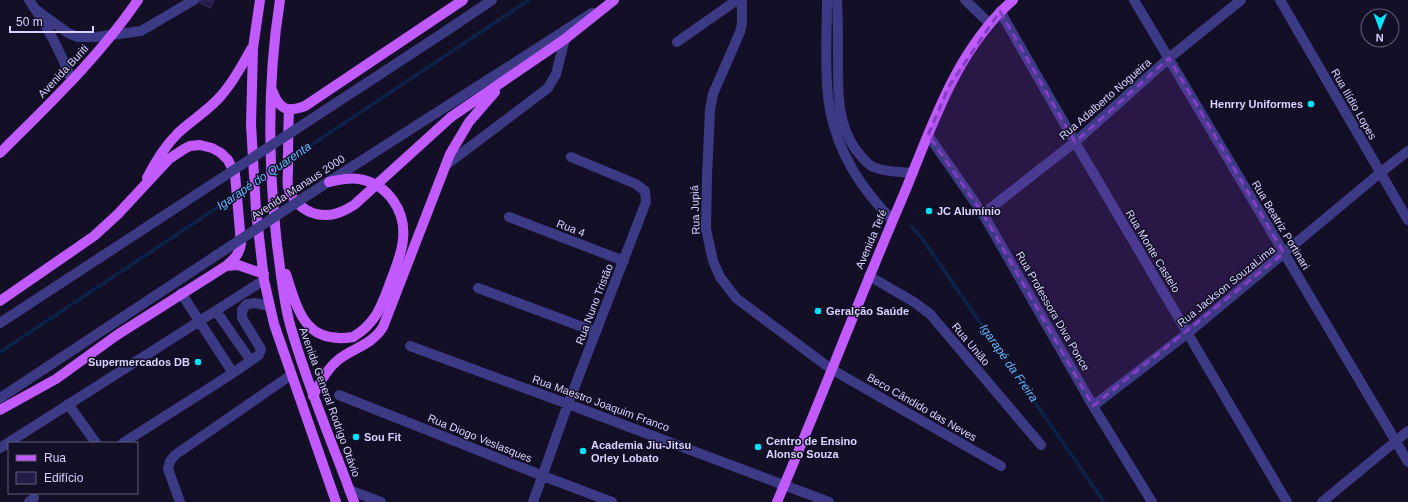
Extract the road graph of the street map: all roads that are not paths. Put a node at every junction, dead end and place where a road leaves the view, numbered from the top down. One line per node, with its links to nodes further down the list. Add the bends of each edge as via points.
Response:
1 (28, 0): 18 (street)
2 (138, 0): 21 (main road, Avenida Buriti)
3 (194, 0): 21 (street, via 141,31)
4 (260, 0): 24 (main road)
5 (280, 0): 28 (main road, Avenida General Rodrigo Otávio)
6 (463, 0): 29 (main road, via 305,106)
7 (492, 0): 56 (street, bridge)
8 (613, 0): 22 (main road); 38 (street, Avenida Manaus 2000, bridge)
9 (737, 0): 23 (street)
10 (742, 0): 61 (street, Rua Jupiá, via 740,32 713,94 710,110 706,229 709,245 720,276 736,298)
11 (827, 0): 42 (street, via 827,80 830,110 838,138 856,177)
12 (837, 0): 36 (street, via 838,92 845,131 862,158 873,166 886,171)
13 (965, 0): 20 (street)
14 (1013, 0): 19 (main road, Avenida Tefé)
15 (1134, 0): 25 (street, Rua Beatriz Portinari)
16 (1241, 0): 25 (street, Rua Adalberto Nogueira)
17 (1280, 0): 37 (street, Rua Ilídio Lopes)
18 (35, 9): 21 (street, via 68,33 78,37); 27 (street, via 56,44)
19 (1000, 11): 20 (main road, Avenida Tefé); 31 (street, Rua Monte Castelo)
20 (990, 24): 30 (main road, Avenida Tefé, via 949,86)
21 (112, 35): 27 (main road, Avenida Buriti)
22 (565, 39): 26 (main road); 35 (street, via 556,74 548,88)
23 (677, 42)
24 (252, 48): 39 (main road, via 221,96 178,133 157,157); 49 (main road, via 253,165)
25 (1169, 58): 31 (street, Rua Adalberto Nogueira); 45 (street, Rua Beatriz Portinari)
26 (505, 79): 29 (main road, via 452,117 354,205 332,216 309,212 292,196 288,187); 35 (main road, via 469,122)
27 (72, 81): 33 (main road, Avenida Buriti)
28 (270, 85): 29 (main road, via 276,102); 44 (main road, Avenida General Rodrigo Otávio, via 272,200)
29 (289, 110)
30 (928, 135): 36 (main road, Avenida Tefé); 40 (street, Rua Professora Diva Ponce)
31 (1075, 142): 40 (street, Rua Adalberto Nogueira); 58 (street, Rua Monte Castelo)
32 (1408, 151): 37 (street, Rua Jackson SouzaLima)
33 (0, 153)
34 (571, 157): 46 (street, Rua Nuno Tristão, via 636,184 645,191 646,202)
35 (446, 165): 65 (main road, via 379,334 329,368)
36 (912, 173): 42 (main road, Avenida Tefé)
37 (1380, 173): 43 (street, Rua Ilídio Lopes); 45 (street, Rua Jackson SouzaLima)
38 (329, 182): 44 (main road, bridge, via 359,178 373,184 388,193 403,221 400,254 373,321 353,337 339,340 312,329 297,308); 66 (street, Avenida Manaus 2000, bridge)
39 (141, 189): 47 (main road, via 169,159 184,148 200,145 221,153 235,174 241,243 237,256); 52 (main road, via 94,236)
40 (983, 214): 69 (street, Rua Professora Diva Ponce)
41 (509, 217): 46 (street, Rua 4)
42 (892, 220): 48 (main road, Avenida Tefé)
43 (1408, 220)
44 (278, 252): 65 (main road, Avenida General Rodrigo Otávio, via 291,328)
45 (1284, 253): 58 (street, Rua Jackson SouzaLima); 72 (street, Rua Beatriz Portinari)
46 (624, 261): 57 (street, Rua Nuno Tristão)
47 (226, 266): 49 (main road, via 238,265); 51 (main road)
48 (869, 276): 61 (main road, Avenida Tefé); 76 (street, Rua União, via 930,314)
49 (264, 277): 53 (main road); 54 (street)
50 (478, 288): 57 (street)
51 (181, 293): 55 (street); 70 (main road, via 56,379)
52 (0, 301)
53 (269, 306): 60 (street, via 247,304 242,310 242,318 261,349 259,355); 63 (main road)
54 (216, 311): 55 (street); 60 (street)
55 (199, 322): 62 (street); 67 (street)
56 (0, 323)
57 (596, 332): 68 (street, Rua Nuno Tristão)
58 (1188, 332): 69 (street, Rua Jackson SouzaLima); 91 (street, Rua Monte Castelo)
59 (410, 346): 68 (street, Rua Maestro Joaquim Franco)
60 (251, 361): 62 (street)
61 (831, 370): 78 (street, Beco Cândido das Neves); 80 (main road, Avenida Tefé)
62 (233, 373): 75 (street)
63 (291, 375): 82 (street, via 175,455 168,469); 83 (main road)
64 (339, 395): 79 (street, Rua Diogo Veslasques)
65 (313, 396): 81 (main road, Avenida General Rodrigo Otávio)
66 (0, 398)
67 (68, 404): 73 (street); 74 (street)
68 (568, 404): 79 (street, Rua Nuno Tristão); 80 (street, Rua Maestro Joaquim Franco)
69 (1093, 406): 90 (street, Rua Professora Diva Ponce)
70 (0, 410)
71 (1408, 431): 72 (street)
72 (1395, 441): 77 (street, Rua Beatriz Portinari); 92 (street)
73 (9, 442)
74 (95, 442)
75 (125, 442)
76 (1041, 445)
77 (1408, 462)
78 (1001, 466)
79 (543, 476): 86 (street, Rua Nuno Tristão); 87 (street, Rua Diogo Veslasques)
80 (785, 485): 88 (main road, Avenida Tefé); 89 (street, Rua Maestro Joaquim Franco)
81 (349, 490): 84 (main road, Avenida General Rodrigo Otávio); 85 (street)
82 (180, 502)
83 (336, 502)
84 (354, 502)
85 (381, 502)
86 (533, 502)
87 (612, 502)
88 (777, 502)
89 (829, 502)
90 (1152, 502)
91 (1287, 502)
92 (1322, 502)

